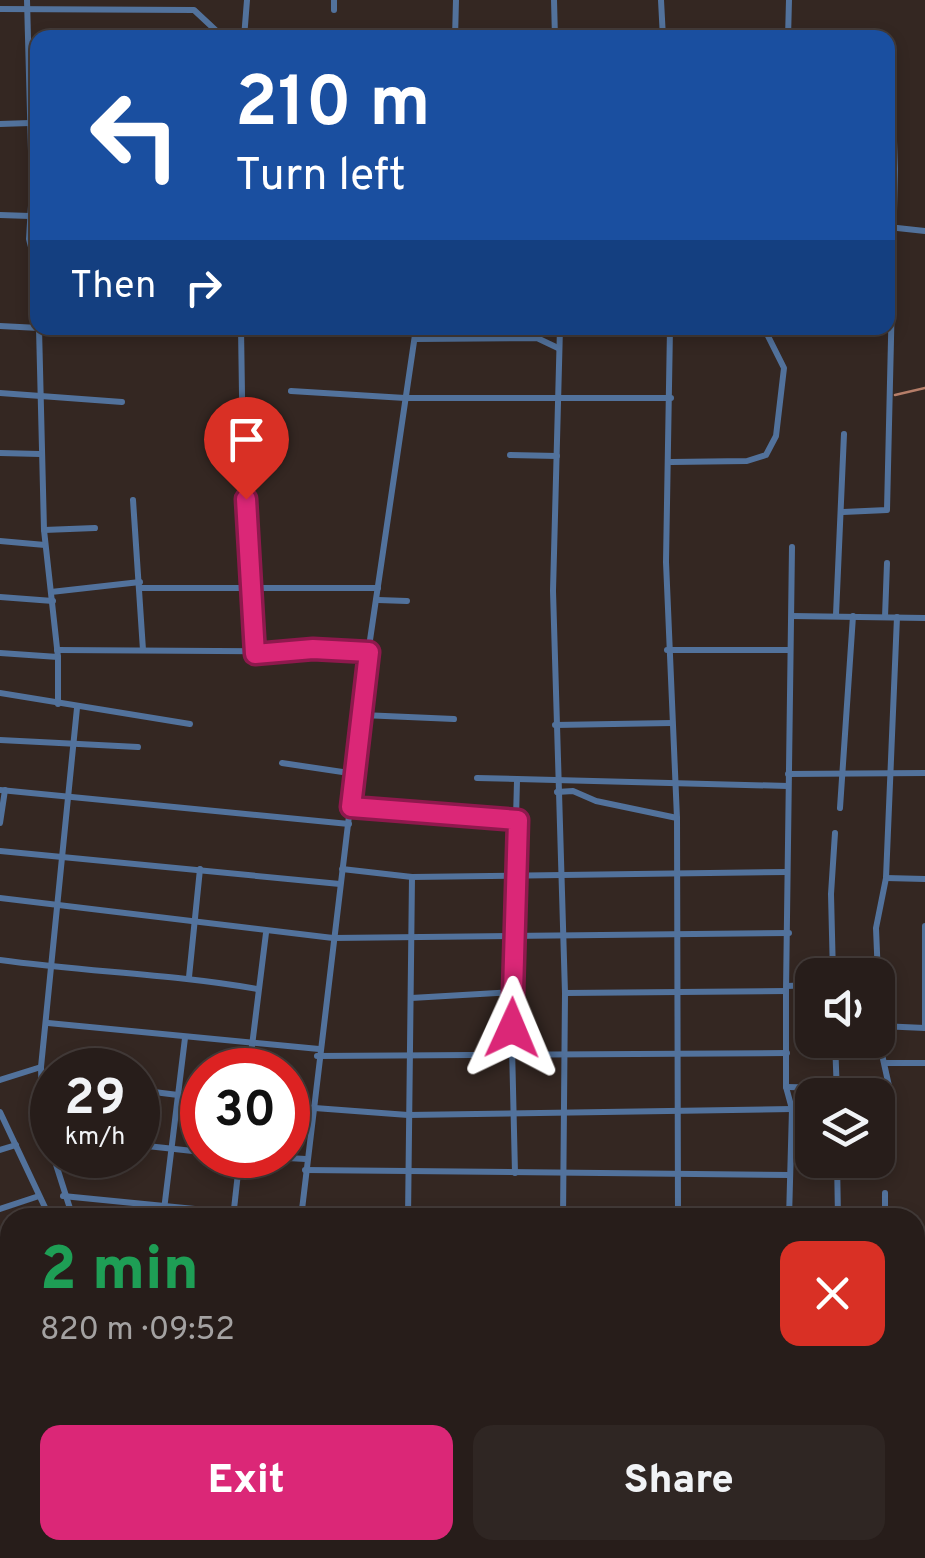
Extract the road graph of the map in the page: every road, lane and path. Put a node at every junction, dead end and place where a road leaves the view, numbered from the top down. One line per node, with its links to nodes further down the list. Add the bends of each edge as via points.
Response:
1 (27, 0): 10 (street)
2 (247, 0): 13 (street)
3 (334, 0): 11 (street)
4 (456, 0): 14 (street)
5 (554, 0): 15 (street)
6 (661, 0): 16 (street)
7 (789, 0): 17 (street)
8 (140, 5): 10 (street); 12 (street, via 194,10)
9 (0, 9): 10 (street)
10 (28, 10): 18 (street)
11 (334, 10)
12 (215, 30)
13 (245, 30)
14 (455, 30)
15 (555, 30)
16 (662, 30)
17 (788, 30)
18 (30, 31)
19 (30, 123): 20 (street); 22 (street)
20 (0, 124)
21 (0, 215): 22 (street)
22 (30, 216): 25 (street)
23 (895, 227): 24 (street)
24 (925, 231)
25 (30, 243)
26 (0, 326): 27 (street)
27 (30, 328)
28 (39, 335): 39 (street)
29 (241, 335): 59 (street)
30 (415, 335): 35 (street)
31 (559, 335): 36 (street)
32 (670, 335): 42 (street)
33 (768, 335): 49 (street, via 784,368 776,436 766,455)
34 (889, 335): 51 (street, via 887,510)
35 (415, 338): 36 (street, via 537,338); 41 (street)
36 (558, 348): 40 (street)
37 (291, 391): 41 (street)
38 (0, 393): 39 (street)
39 (40, 396): 43 (street); 46 (street)
40 (558, 397): 41 (street); 42 (street); 48 (street)
41 (405, 398): 60 (street)
42 (670, 398): 49 (street)
43 (122, 402)
44 (844, 434): 51 (street)
45 (0, 453): 46 (street)
46 (40, 454): 53 (street)
47 (510, 455): 48 (street)
48 (557, 456): 85 (street)
49 (671, 462): 72 (street)
50 (133, 500): 58 (street)
51 (842, 512): 65 (street)
52 (95, 528): 53 (street)
53 (44, 530): 55 (street)
54 (0, 541): 55 (street)
55 (45, 545): 61 (street)
56 (792, 547): 66 (street)
57 (887, 563): 68 (street)
58 (141, 585): 59 (street); 61 (street); 71 (street)
59 (251, 585): 60 (street); 77 (street)
60 (378, 588): 63 (street)
61 (52, 596): 62 (street); 76 (street)
62 (0, 598)
63 (378, 600): 64 (street); 74 (street)
64 (407, 601)
65 (836, 615): 66 (street); 67 (street)
66 (792, 616): 73 (street)
67 (853, 616): 68 (street); 91 (street)
68 (884, 617): 69 (street)
69 (897, 617): 70 (street); 94 (street)
70 (925, 618)
71 (143, 650): 76 (street); 77 (street)
72 (667, 650): 73 (street); 83 (street)
73 (790, 650): 93 (street)
74 (369, 652): 77 (street); 81 (street)
75 (0, 653): 76 (street)
76 (58, 653): 79 (street)
77 (255, 654)
78 (0, 693): 79 (street)
79 (58, 704): 80 (street)
80 (77, 708): 84 (street); 87 (street)
81 (362, 714): 82 (street); 92 (street)
82 (454, 719)
83 (672, 723): 85 (street); 98 (street)
84 (190, 724)
85 (556, 725): 97 (street)
86 (0, 740): 87 (street)
87 (73, 746): 88 (street); 102 (street)
88 (138, 747)
89 (282, 762): 92 (street)
90 (925, 772): 94 (street)
91 (843, 773): 93 (street); 94 (street); 104 (street)
92 (356, 774): 103 (street)
93 (788, 774): 99 (street)
94 (888, 774): 119 (street)
95 (477, 778): 96 (street)
96 (517, 781): 97 (street); 106 (street)
97 (557, 782): 98 (street); 101 (street)
98 (675, 783): 99 (street); 105 (street)
99 (788, 786): 115 (street)
100 (3, 790): 102 (street); 107 (street)
101 (557, 792): 105 (street); 116 (street)
102 (70, 799): 108 (street); 111 (street)
103 (351, 807): 106 (street); 108 (street)
104 (840, 808)
105 (677, 818): 114 (street)
106 (518, 820): 118 (street)
107 (0, 823)
108 (349, 824): 113 (street)
109 (836, 833): 133 (street)
110 (0, 851): 111 (street)
111 (64, 857): 112 (street); 123 (street)
112 (200, 869): 121 (street); 124 (street)
113 (342, 869): 117 (street); 121 (street)
114 (675, 871): 115 (street); 116 (street); 129 (street)
115 (787, 872): 127 (street)
116 (561, 877): 118 (street); 128 (street)
117 (412, 878): 118 (street); 130 (street)
118 (517, 878): 132 (street)
119 (886, 878): 120 (street); 134 (street)
120 (925, 879)
121 (340, 884): 131 (street)
122 (0, 898): 123 (street)
123 (60, 907): 124 (street); 136 (street)
124 (195, 922): 126 (street); 137 (street)
125 (925, 929): 147 (street)
126 (266, 933): 131 (street); 140 (street)
127 (790, 933): 129 (street); 139 (street)
128 (562, 934): 129 (street); 132 (street); 142 (street)
129 (674, 935): 143 (street)
130 (410, 936): 131 (street); 132 (street); 144 (street)
131 (333, 938): 152 (street)
132 (516, 938): 141 (street)
133 (833, 958)
134 (877, 958)
135 (0, 960): 136 (street)
136 (52, 968): 137 (street); 145 (street)
137 (189, 977): 140 (street)
138 (795, 987): 139 (street)
139 (786, 988): 143 (street); 154 (street)
140 (257, 989): 149 (street)
141 (513, 992): 144 (street); 153 (street)
142 (565, 993): 143 (street); 155 (street)
143 (676, 995): 156 (street)
144 (411, 998): 157 (street)
145 (48, 1023): 148 (street); 150 (street)
146 (895, 1027): 147 (street)
147 (925, 1028)
148 (185, 1038): 149 (street); 167 (street)
149 (251, 1043): 151 (street); 152 (street)
150 (43, 1048)
151 (251, 1048)
152 (318, 1053): 157 (street); 169 (street)
153 (514, 1053): 155 (street); 157 (street); 172 (street)
154 (787, 1053): 156 (street); 164 (street)
155 (563, 1054): 156 (street); 173 (street)
156 (677, 1054): 174 (street)
157 (411, 1056): 175 (street)
158 (883, 1058): 159 (street)
159 (884, 1063): 160 (street); 162 (street)
160 (925, 1064)
161 (30, 1070): 163 (street)
162 (886, 1078)
163 (0, 1080)
164 (786, 1087): 165 (street); 170 (street)
165 (795, 1088)
166 (160, 1093): 167 (street)
167 (179, 1095): 179 (street)
168 (310, 1109): 169 (street)
169 (313, 1109): 175 (street); 176 (street)
170 (792, 1110): 174 (street); 187 (street)
171 (0, 1112): 177 (street)
172 (514, 1112): 173 (street); 175 (street); 185 (street)
173 (564, 1112): 174 (street); 186 (street)
174 (678, 1112): 183 (street)
175 (408, 1115): 184 (street)
176 (310, 1130)
177 (16, 1145): 180 (street); 193 (street)
178 (160, 1147): 179 (street)
179 (172, 1149): 181 (street); 195 (street)
180 (0, 1150)
181 (180, 1150)
182 (310, 1170): 184 (street)
183 (676, 1171): 186 (street); 187 (street); 205 (street)
184 (409, 1172): 185 (street); 203 (street)
185 (515, 1173): 186 (street)
186 (563, 1173): 204 (street)
187 (790, 1175): 206 (street)
188 (58, 1178): 194 (street)
189 (238, 1178): 201 (street)
190 (304, 1178): 202 (street)
191 (837, 1178): 207 (street)
192 (885, 1193): 208 (street)
193 (39, 1196): 196 (street); 197 (street)
194 (63, 1196): 195 (street); 198 (street)
195 (164, 1204): 199 (street); 200 (street)
196 (3, 1208)
197 (45, 1208)
198 (68, 1208)
199 (164, 1208)
200 (192, 1208)
201 (235, 1208)
202 (302, 1208)
203 (408, 1208)
204 (563, 1208)
205 (678, 1208)
206 (789, 1208)
207 (838, 1208)
208 (885, 1208)

